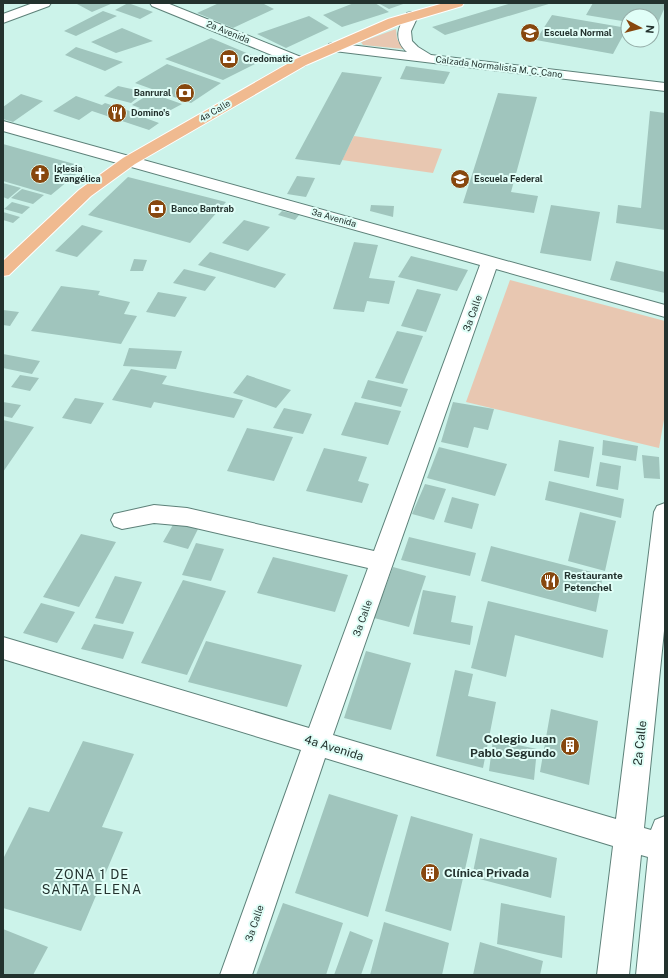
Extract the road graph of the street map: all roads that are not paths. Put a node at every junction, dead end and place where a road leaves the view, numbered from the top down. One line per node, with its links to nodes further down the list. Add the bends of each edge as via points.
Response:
1 (45, 3): 5 (street)
2 (156, 3): 8 (street, 2a Avenida)
3 (458, 3): 4 (main road, 4a Calle)
4 (412, 16): 6 (main road, 4a Calle); 7 (street, via 403,32 404,40 416,52)
5 (3, 19)
6 (334, 47): 7 (street, Calzada Normalista M. C. Cano); 8 (main road, 4a Calle)
7 (427, 58): 9 (street, Calzada Normalista M. C. Cano)
8 (301, 62): 11 (main road, 4a Calle)
9 (665, 87)
10 (3, 126): 11 (street, 3a Avenida)
11 (129, 161): 12 (street, 3a Avenida); 13 (main road, 4a Calle, via 85,193)
12 (490, 262): 14 (street, 3a Avenida); 17 (street, 3a Calle)
13 (3, 270)
14 (665, 311)
15 (665, 512): 20 (street, 2a Calle)
16 (122, 520): 17 (street, via 154,514 187,517)
17 (382, 562): 19 (street, 3a Calle)
18 (3, 648): 19 (street, 4a Avenida)
19 (317, 743): 20 (street, 4a Avenida); 22 (street, 3a Calle)
20 (629, 838): 21 (street, 4a Avenida); 23 (street, 2a Calle)
21 (665, 842): 24 (street)
22 (236, 975)
23 (613, 975)
24 (652, 975)

